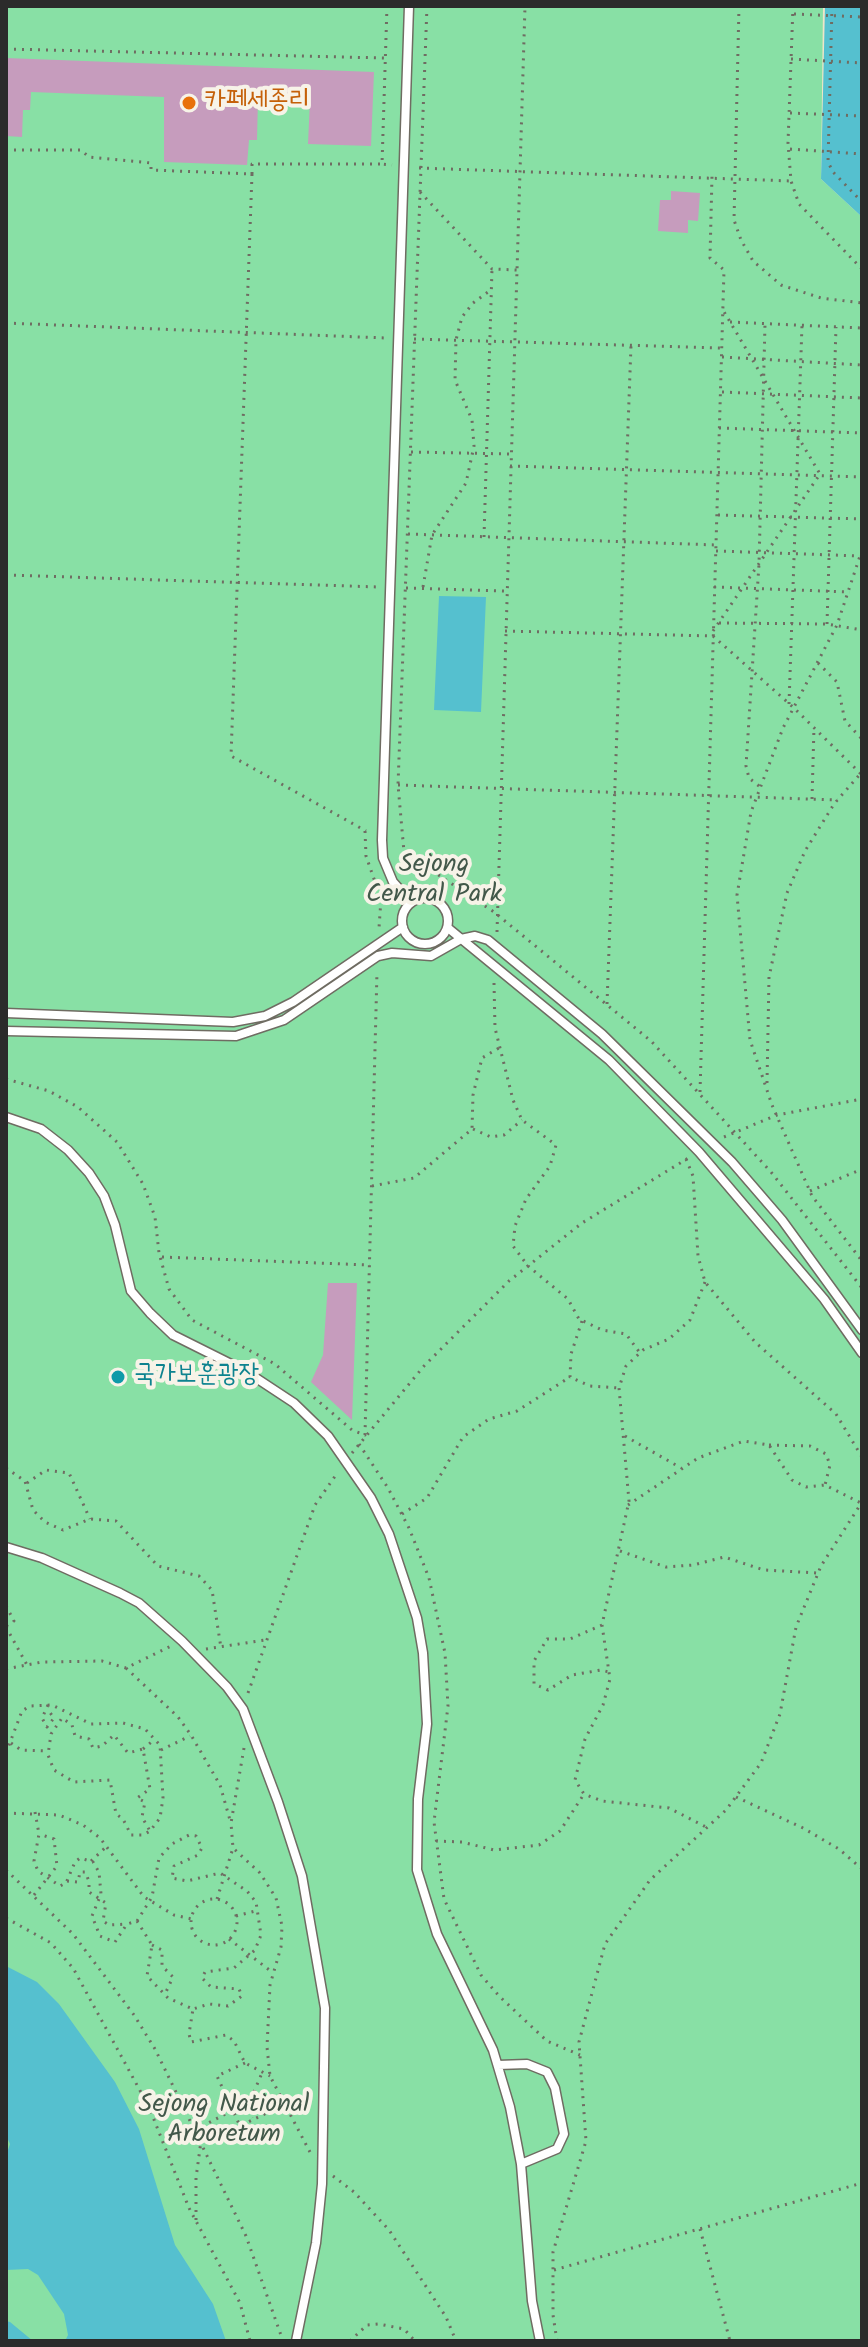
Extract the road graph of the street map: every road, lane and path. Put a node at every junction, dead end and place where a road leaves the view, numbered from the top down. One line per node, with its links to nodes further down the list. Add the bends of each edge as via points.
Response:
1 (387, 6): 12 (path)
2 (409, 6): 26 (lane)
3 (427, 6): 27 (path)
4 (525, 6): 28 (path)
5 (739, 6): 31 (path)
6 (793, 6): 8 (path)
7 (832, 6): 9 (path)
8 (792, 14): 9 (path); 13 (path)
9 (831, 16): 10 (path); 14 (path)
10 (862, 17)
11 (6, 49): 12 (path)
12 (384, 58): 25 (path)
13 (791, 59): 14 (path); 16 (path)
14 (830, 61): 15 (path); 17 (path)
15 (862, 63)
16 (789, 113): 17 (path); 21 (path)
17 (828, 115): 18 (path); 23 (path)
18 (862, 116)
19 (862, 129): 20 (path)
20 (862, 146)
21 (788, 149): 23 (path); 32 (path)
22 (6, 150): 29 (path, via 81,150 89,157 151,163 151,170)
23 (827, 151): 24 (path); 34 (path, via 833,172)
24 (862, 154)
25 (382, 164): 26 (path); 29 (path, via 252,164)
26 (403, 167): 27 (path); 48 (lane)
27 (421, 168): 28 (path); 33 (path)
28 (519, 171): 30 (path); 37 (path)
29 (252, 174): 47 (path)
30 (712, 176): 31 (path); 40 (path, via 710,258 724,270)
31 (734, 177): 32 (path); 39 (path, via 734,220 753,261 767,276 803,294)
32 (791, 181): 36 (path, via 799,204)
33 (420, 192): 35 (path); 49 (path)
34 (862, 202)
35 (492, 269): 37 (path); 38 (path)
36 (862, 269)
37 (517, 270): 52 (path)
38 (492, 289): 50 (path, via 462,317); 51 (path)
39 (862, 303)
40 (723, 309): 41 (path); 54 (path)
41 (730, 322): 43 (path); 56 (path)
42 (6, 323): 47 (path)
43 (765, 324): 44 (path); 57 (path)
44 (802, 325): 45 (path); 58 (path)
45 (836, 327): 46 (path); 59 (path)
46 (862, 328)
47 (246, 333): 48 (path); 107 (path)
48 (398, 338): 49 (path); 109 (lane)
49 (414, 339): 50 (path); 74 (path)
50 (456, 340): 51 (path); 75 (path, via 455,380 472,420)
51 (490, 341): 52 (path); 76 (path)
52 (514, 342): 53 (path); 77 (path)
53 (631, 345): 54 (path); 79 (path)
54 (722, 348): 55 (path)
55 (721, 357): 56 (path); 62 (path)
56 (752, 359): 57 (path); 61 (path)
57 (765, 359): 58 (path); 61 (path)
58 (801, 362): 59 (path); 65 (path)
59 (835, 363): 60 (path); 66 (path)
60 (862, 365)
61 (764, 380): 63 (path); 64 (path)
62 (720, 392): 63 (path); 68 (path)
63 (764, 394): 64 (path); 69 (path)
64 (773, 394): 65 (path); 70 (path)
65 (800, 396): 66 (path); 70 (path)
66 (834, 397): 67 (path); 71 (path)
67 (862, 398)
68 (719, 428): 69 (path); 80 (path)
69 (763, 430): 70 (path); 81 (path)
70 (796, 431): 71 (path); 73 (path)
71 (832, 432): 72 (path); 84 (path)
72 (862, 433)
73 (798, 438): 82 (path); 83 (path)
74 (410, 452): 75 (path); 92 (path)
75 (473, 453): 76 (path); 93 (path, via 463,490)
76 (487, 454): 77 (path); 94 (path)
77 (511, 454): 78 (path)
78 (510, 466): 79 (path); 95 (path)
79 (628, 469): 80 (path); 96 (path)
80 (718, 472): 81 (path); 87 (path)
81 (761, 473): 82 (path); 88 (path)
82 (797, 474): 83 (path); 86 (path)
83 (820, 474): 84 (path); 86 (path)
84 (831, 475): 85 (path); 90 (path)
85 (862, 477)
86 (796, 510): 89 (path)
87 (717, 515): 88 (path); 97 (path)
88 (760, 517): 89 (path); 100 (path)
89 (793, 518): 90 (path); 101 (path); 102 (path)
90 (830, 518): 91 (path); 103 (path)
91 (862, 519)
92 (407, 534): 93 (path); 110 (path)
93 (432, 535): 94 (path); 113 (path)
94 (484, 537): 95 (path)
95 (508, 538): 96 (path); 115 (path)
96 (623, 542): 97 (path); 125 (path)
97 (716, 545): 99 (path)
98 (862, 550): 104 (path)
99 (716, 551): 100 (path); 108 (path)
100 (759, 553): 101 (path); 105 (path)
101 (766, 553): 102 (path); 105 (path)
102 (794, 554): 103 (path); 114 (path)
103 (829, 555): 104 (path); 116 (path)
104 (862, 556): 117 (path)
105 (759, 564): 111 (path); 112 (path)
106 (6, 575): 107 (path)
107 (237, 583): 109 (path); 142 (path, via 231,756)
108 (714, 587): 111 (path); 126 (path)
109 (390, 588): 143 (lane)
110 (405, 588): 113 (path); 134 (path)
111 (743, 588): 112 (path); 118 (path)
112 (757, 588): 114 (path); 119 (path)
113 (423, 589): 115 (path)
114 (793, 589): 116 (path); 120 (path)
115 (506, 591): 124 (path)
116 (828, 591): 117 (path); 121 (path)
117 (850, 592): 122 (path)
118 (719, 623): 119 (path); 126 (path)
119 (756, 623): 120 (path); 128 (path)
120 (792, 624): 121 (path); 129 (path)
121 (827, 624): 122 (path)
122 (837, 625): 123 (path); 127 (path)
123 (862, 630)
124 (505, 631): 125 (path); 136 (path)
125 (619, 633): 126 (path); 137 (path)
126 (713, 633): 128 (path); 138 (path)
127 (818, 663): 130 (path); 132 (path, via 837,682 845,721)
128 (754, 672): 129 (path); 135 (path, via 746,766 749,778)
129 (789, 704): 130 (path)
130 (794, 708): 131 (path); 135 (path)
131 (814, 727): 133 (path); 140 (path)
132 (862, 739)
133 (861, 774): 141 (path)
134 (398, 785): 136 (path); 144 (path)
135 (761, 786): 139 (path)
136 (500, 789): 137 (path); 146 (path)
137 (614, 792): 138 (path); 154 (path)
138 (708, 795): 139 (path); 160 (path)
139 (758, 796): 140 (path); 159 (path, via 737,895 750,1040)
140 (812, 799): 141 (path)
141 (838, 800): 159 (path, via 805,851 776,932 765,1019)
142 (365, 831): 143 (path); 150 (path, via 366,856 381,899)
143 (382, 840): 144 (path); 145 (lane, via 393,882)
144 (404, 852): 146 (path)
145 (411, 902): 147 (lane); 148 (lane, via 423,897 439,901 448,913)
146 (498, 916): 151 (path); 154 (path)
147 (403, 927): 148 (lane, via 412,940 426,944 439,940); 150 (lane)
148 (448, 928): 149 (lane)
149 (461, 939): 151 (lane, via 475,936); 152 (lane, via 431,956); 153 (lane)
150 (378, 944): 155 (lane, via 293,1002 265,1016 233,1022)
151 (496, 946): 167 (lane, via 602,1034)
152 (378, 956): 156 (lane, via 284,1020 236,1036); 171 (path)
153 (495, 965): 157 (path); 168 (lane, via 609,1060)
154 (607, 1004): 160 (path)
155 (6, 1013)
156 (6, 1031)
157 (499, 1048): 164 (path); 165 (path, via 482,1058)
158 (6, 1079): 173 (path, via 49,1091 78,1107 117,1142 150,1203)
159 (767, 1090): 162 (path)
160 (700, 1092): 166 (path)
161 (862, 1099): 162 (path)
162 (777, 1115): 166 (path); 172 (path)
163 (6, 1117): 190 (lane, via 41,1129 89,1173 115,1225 131,1291 150,1313 173,1335 294,1403 328,1436)
164 (522, 1120): 165 (path, via 504,1135 491,1137); 176 (path, via 556,1145 550,1166 526,1199 515,1226 513,1246)
165 (472, 1129): 171 (path, via 414,1178)
166 (732, 1131): 167 (path); 178 (path, via 825,1237)
167 (714, 1143): 180 (lane, via 782,1220)
168 (699, 1152): 169 (path); 182 (lane, via 824,1299)
169 (686, 1159): 176 (path, via 582,1223); 177 (path, via 693,1176 698,1256)
170 (862, 1169): 172 (path)
171 (372, 1186): 175 (path)
172 (810, 1192): 174 (path)
173 (160, 1257): 175 (path); 185 (path, via 169,1289 192,1320 275,1364 352,1430)
174 (862, 1261)
175 (370, 1265): 185 (path)
176 (528, 1266): 179 (path, via 568,1299); 185 (path, via 424,1366)
177 (705, 1282): 181 (path, via 690,1320 669,1339); 189 (path, via 755,1342 836,1414)
178 (862, 1288)
179 (582, 1320): 181 (path, via 626,1334); 183 (path)
180 (862, 1330)
181 (640, 1353): 184 (path, via 626,1366)
182 (862, 1353)
183 (570, 1377): 184 (path, via 590,1386); 197 (path, via 463,1437 427,1498)
184 (619, 1388): 186 (path)
185 (365, 1435): 187 (path)
186 (624, 1435): 192 (path); 196 (path)
187 (359, 1444): 190 (path); 197 (path)
188 (769, 1445): 192 (path, via 744,1441); 194 (path, via 792,1480 806,1487); 194 (path, via 810,1446 826,1454 830,1465)
189 (862, 1457)
190 (345, 1462): 205 (path, via 315,1505); 261 (lane, via 389,1534 417,1618 427,1724 417,1870 437,1934)
191 (6, 1468): 193 (path)
192 (681, 1468): 196 (path)
193 (27, 1483): 198 (path, via 33,1510 45,1522 63,1530); 198 (path, via 46,1470 69,1473)
194 (825, 1485): 195 (path)
195 (861, 1503): 201 (path)
196 (628, 1505): 200 (path)
197 (401, 1514): 234 (path, via 429,1578 445,1653 448,1706)
198 (90, 1519): 207 (path, via 116,1521 158,1566 189,1572 208,1584)
199 (6, 1547): 206 (lane, via 139,1603)
200 (620, 1551): 201 (path, via 666,1567 724,1557 764,1570); 203 (path)
201 (818, 1573): 227 (path, via 796,1627 780,1714 761,1763)
202 (6, 1606): 204 (path, via 14,1621)
203 (602, 1625): 212 (path); 212 (path, via 570,1639 547,1639 534,1661 534,1684 548,1690 572,1675)
204 (6, 1626): 209 (path)
205 (265, 1640): 207 (path); 213 (path)
206 (182, 1641): 208 (lane); 210 (path)
207 (221, 1648): 208 (path)
208 (191, 1650): 213 (lane)
209 (27, 1665): 210 (path, via 102,1661); 211 (path)
210 (126, 1668): 217 (path)
211 (6, 1669)
212 (609, 1673): 226 (path, via 575,1780)
213 (243, 1709): 214 (lane)
214 (248, 1722): 230 (path); 271 (lane, via 302,1876 312,1930 325,2008)
215 (109, 1724): 216 (path); 218 (path, via 133,1724); 219 (path, via 80,1722 48,1707 30,1706 22,1711)
216 (114, 1735): 220 (path, via 128,1753); 222 (path, via 93,1748 62,1718)
217 (191, 1735): 221 (path); 230 (path, via 220,1785)
218 (155, 1739): 220 (path); 221 (path)
219 (11, 1743): 222 (path, via 21,1750); 223 (path)
220 (143, 1749): 224 (path)
221 (161, 1750): 225 (path)
222 (48, 1751): 232 (path, via 51,1766 74,1782 110,1780 114,1808 131,1835)
223 (6, 1753)
224 (150, 1789): 225 (path); 232 (path, via 137,1798 145,1802 142,1817)
225 (163, 1792): 232 (path, via 160,1818)
226 (584, 1794): 231 (path, via 627,1806 669,1808); 234 (path, via 560,1831 539,1845 494,1850)
227 (736, 1797): 231 (path); 238 (path, via 803,1828)
228 (35, 1812): 229 (path); 233 (path); 235 (path, via 83,1825)
229 (6, 1813)
230 (231, 1823): 236 (path)
231 (708, 1828): 259 (path, via 650,1880 605,1944)
232 (150, 1831)
233 (39, 1834): 241 (path, via 34,1861); 241 (path, via 56,1842 57,1866)
234 (436, 1841): 259 (path, via 444,1899 481,1975 521,2020 547,2041)
235 (106, 1847): 237 (path); 246 (path)
236 (233, 1848): 240 (path); 256 (path, via 260,1873 276,1898 281,1947)
237 (91, 1861): 242 (path, via 75,1862); 245 (path, via 99,1872)
238 (862, 1869)
239 (6, 1870): 243 (path)
240 (223, 1875): 244 (path); 246 (path, via 172,1878 174,1866 202,1848 196,1836 189,1835 159,1858); 247 (path, via 247,1891)
241 (47, 1880): 242 (path, via 60,1886); 243 (path)
242 (67, 1881): 245 (path, via 78,1882 84,1871 89,1892)
243 (34, 1895): 268 (path, via 73,1934 134,2015)
244 (217, 1899): 248 (path); 250 (path, via 201,1903)
245 (99, 1900): 252 (path, via 106,1903 105,1922); 252 (path, via 92,1916 100,1936 115,1942)
246 (149, 1901): 250 (path); 251 (path)
247 (259, 1910): 248 (path); 255 (path, via 261,1935)
248 (236, 1916): 253 (path)
249 (6, 1918): 273 (path, via 51,1943 73,1968 149,2107)
250 (192, 1919): 253 (path, via 201,1942 216,1945)
251 (137, 1921): 252 (path); 254 (path)
252 (127, 1924)
253 (229, 1939): 255 (path)
254 (152, 1945): 257 (path, via 147,1976); 257 (path, via 162,1950 162,1966 173,1977)
255 (249, 1956): 256 (path); 258 (path, via 234,1968 205,1972 202,1978 211,1987 242,1991 236,2003)
256 (272, 1972): 263 (path)
257 (164, 1995): 258 (path)
258 (193, 2009): 260 (path, via 191,2042 226,2035)
259 (580, 2055): 275 (path, via 586,2141 553,2252)
260 (245, 2063): 262 (path); 266 (path, via 217,2076)
261 (498, 2065): 270 (lane); 270 (lane, via 527,2064 547,2072 555,2088 564,2134 557,2149)
262 (262, 2073): 263 (path); 264 (path)
263 (270, 2076): 265 (path)
264 (246, 2103): 266 (path); 267 (path)
265 (285, 2104): 267 (path); 271 (path, via 304,2145)
266 (233, 2110): 267 (path, via 240,2126); 268 (path)
267 (253, 2120)
268 (195, 2130): 269 (path)
269 (201, 2141): 273 (path); 277 (path, via 246,2236)
270 (521, 2164): 282 (lane)
271 (323, 2168): 278 (lane, via 316,2243); 281 (path, via 389,2230)
272 (862, 2183): 274 (path)
273 (196, 2224): 276 (path, via 240,2303)
274 (700, 2229): 275 (path); 284 (path)
275 (553, 2271): 283 (path)
276 (250, 2341)
277 (283, 2341)
278 (296, 2341)
279 (350, 2341): 280 (path, via 367,2325 379,2324 404,2329)
280 (415, 2341)
281 (456, 2341)
282 (540, 2341)
283 (557, 2341)
284 (730, 2341)

